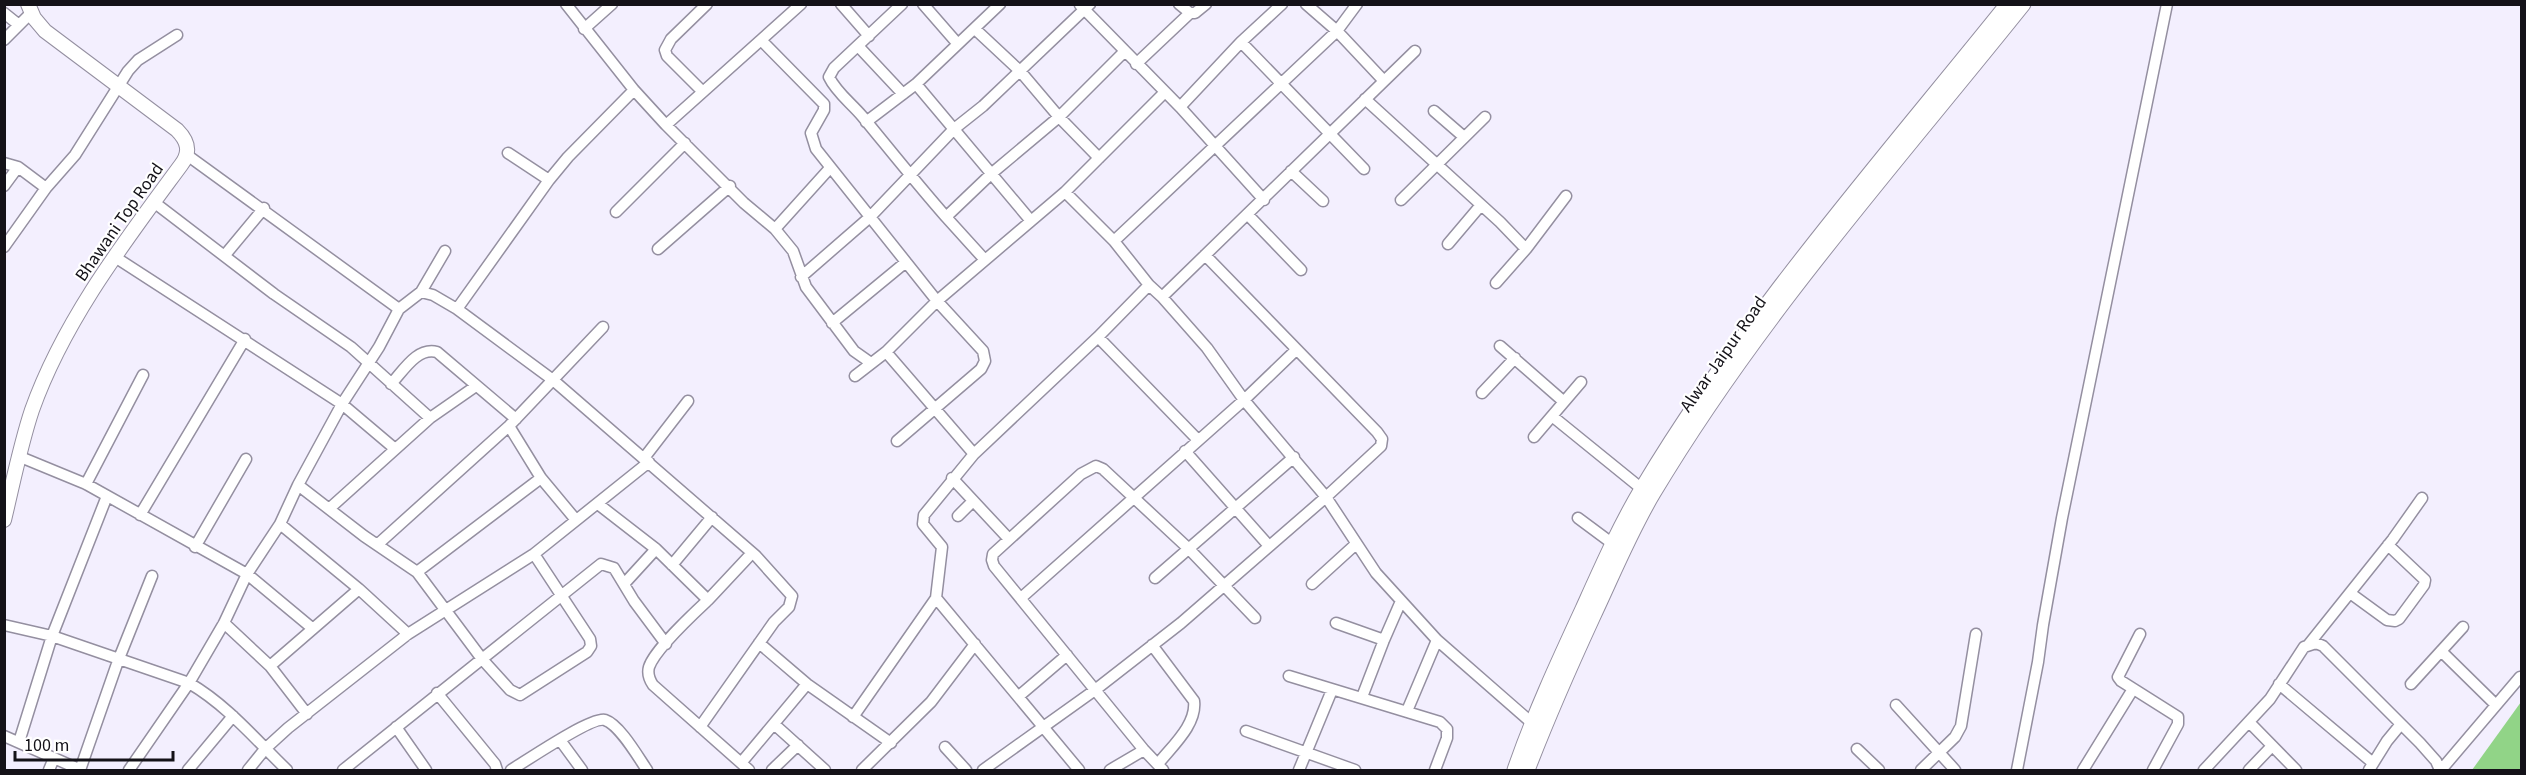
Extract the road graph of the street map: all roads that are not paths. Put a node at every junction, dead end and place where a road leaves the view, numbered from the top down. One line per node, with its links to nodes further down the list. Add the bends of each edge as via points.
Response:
1 (566, 4): 22 (street)
2 (612, 4): 22 (street)
3 (707, 4): 41 (street, via 671,39 666,50)
4 (801, 4): 28 (street)
5 (841, 4): 26 (street)
6 (902, 4): 26 (street)
7 (923, 4): 30 (street)
8 (1000, 4): 23 (street)
9 (1179, 4): 20 (street)
10 (1206, 4): 20 (street)
11 (1282, 4): 29 (street)
12 (1357, 4): 24 (street)
13 (2008, 4): 145 (main road, Alwar Jaipur Road, via 1765,305)
14 (2023, 4): 276 (main road, Alwar Jaipur Road, via 1797,284 1671,464 1623,551)
15 (2167, 4): 280 (street, via 2062,518)
16 (1085, 6): 33 (street); 35 (street)
17 (1314, 6): 24 (street)
18 (30, 9): 21 (street); 39 (street, Bhawani Top Road, via 45,31)
19 (4, 13): 21 (street)
20 (1190, 13): 34 (street)
21 (19, 25): 27 (street)
22 (584, 29): 40 (street)
23 (975, 29): 30 (street); 35 (street)
24 (1337, 31): 36 (street); 37 (street)
25 (177, 35): 39 (street, via 138,60)
26 (869, 36): 31 (street)
27 (4, 40)
28 (761, 40): 41 (street); 62 (street, via 824,104 811,138)
29 (1241, 42): 37 (street); 45 (street)
30 (957, 43): 38 (street)
31 (858, 46): 43 (street); 49 (street, via 829,77)
32 (1415, 51): 36 (street)
33 (1124, 52): 34 (street); 47 (street)
34 (1136, 64): 42 (street)
35 (1020, 71): 47 (street); 51 (street)
36 (1384, 81): 44 (street)
37 (1280, 82): 52 (street); 55 (street)
38 (916, 84): 43 (street); 51 (street)
39 (119, 85): 57 (street, Bhawani Top Road, via 184,137); 70 (street, via 75,155)
40 (634, 90): 50 (street); 67 (street)
41 (704, 92): 50 (street)
42 (1165, 92): 45 (street); 58 (street)
43 (903, 94): 49 (street)
44 (1365, 99): 52 (street); 60 (street)
45 (1180, 107): 55 (street)
46 (1434, 111): 53 (street)
47 (1059, 117): 58 (street); 65 (street)
48 (1485, 117): 53 (street)
49 (866, 122): 66 (street)
50 (666, 125): 54 (street)
51 (954, 129): 65 (street); 66 (street)
52 (1329, 132): 63 (street); 64 (street)
53 (1464, 137): 60 (street)
54 (685, 143): 69 (street); 79 (street)
55 (1215, 147): 73 (street); 85 (street)
56 (508, 153): 67 (street)
57 (187, 155): 76 (street, Bhawani Top Road); 78 (street)
58 (1100, 158): 71 (street)
59 (4, 162): 61 (street)
60 (1437, 165): 74 (street); 77 (street)
61 (18, 167): 68 (street); 70 (street)
62 (830, 168): 82 (street); 84 (street)
63 (1364, 169)
64 (1291, 171): 73 (street); 75 (street)
65 (992, 174): 81 (street); 83 (street)
66 (909, 175): 81 (street); 82 (street)
67 (549, 180): 104 (street)
68 (4, 186)
69 (730, 186): 84 (street); 88 (street)
70 (46, 188): 87 (street)
71 (1065, 192): 83 (street); 85 (street)
72 (1566, 196): 89 (street)
73 (1264, 200): 80 (street)
74 (1401, 200)
75 (1323, 201)
76 (155, 203): 91 (street); 93 (street, Bhawani Top Road)
77 (1481, 205): 86 (street); 89 (street)
78 (264, 208): 91 (street); 103 (street)
79 (616, 212)
80 (1248, 215): 92 (street); 96 (street)
81 (946, 216): 94 (street)
82 (870, 217): 95 (street); 97 (street)
83 (1031, 221): 94 (street)
84 (774, 229): 97 (street, via 793,251)
85 (1114, 241): 99 (street)
86 (1448, 244)
87 (4, 247)
88 (658, 249)
89 (1526, 249): 98 (street)
90 (445, 251): 100 (street)
91 (225, 255): 114 (street, via 351,347)
92 (1205, 255): 101 (street); 110 (street)
93 (115, 257): 108 (street); 136 (street, Bhawani Top Road, via 66,334 32,409)
94 (985, 260): 102 (street)
95 (906, 262): 102 (street); 105 (street)
96 (1301, 270)
97 (801, 277): 105 (street)
98 (1496, 283)
99 (1149, 285): 101 (street); 107 (street)
100 (421, 292): 103 (street); 104 (street)
101 (1162, 297): 123 (street, via 1207,348)
102 (937, 301): 111 (street); 126 (street, via 982,351 985,361)
103 (399, 309): 114 (street)
104 (457, 309): 117 (street)
105 (832, 323): 113 (street, via 854,351)
106 (603, 327): 117 (street)
107 (1098, 337): 131 (street); 135 (street)
108 (246, 339): 125 (street); 154 (street)
109 (1500, 346): 112 (street)
110 (1296, 350): 123 (street); 147 (street, via 1382,439 1381,446)
111 (886, 352): 113 (street); 126 (street)
112 (1515, 358): 121 (street); 124 (street)
113 (871, 363): 116 (street)
114 (368, 364): 119 (street); 125 (street)
115 (143, 375): 142 (street)
116 (855, 376)
117 (553, 380): 129 (street); 139 (street)
118 (1581, 382): 124 (street)
119 (392, 384): 120 (street, via 419,353 429,350 437,352); 128 (street)
120 (476, 386): 128 (street); 129 (street)
121 (1482, 393)
122 (688, 400): 139 (street)
123 (1244, 400): 131 (street); 137 (street)
124 (1563, 402): 127 (street)
125 (342, 404): 133 (street); 143 (street)
126 (936, 409): 132 (street); 135 (street)
127 (1552, 416): 130 (street); 145 (street)
128 (430, 417): 133 (street)
129 (512, 423): 140 (street); 164 (street)
130 (1534, 437)
131 (1198, 440): 134 (street)
132 (897, 441)
133 (394, 448): 152 (street)
134 (1185, 451): 148 (street); 153 (street)
135 (974, 454): 141 (street)
136 (18, 456): 142 (street); 144 (street, Bhawani Top Road)
137 (1294, 457): 147 (street); 153 (street)
138 (246, 459): 167 (street)
139 (646, 460): 151 (street); 157 (street)
140 (541, 478): 159 (street); 173 (street)
141 (952, 478): 150 (street); 183 (street, via 922,520 942,547)
142 (86, 484): 146 (street)
143 (298, 485): 152 (street); 160 (street)
144 (7, 489): 156 (street, Bhawani Top Road)
145 (1642, 489): 163 (main road, Alwar Jaipur Road)
146 (107, 496): 154 (street); 197 (street)
147 (1326, 496): 162 (street); 166 (street)
148 (1134, 498): 161 (street, via 1095,466); 169 (street); 184 (street)
149 (2422, 498): 165 (street)
150 (973, 501): 155 (street); 161 (street)
151 (598, 504): 159 (street); 168 (street)
152 (330, 508): 164 (street)
153 (1235, 510): 166 (street); 169 (street)
154 (140, 515): 167 (street)
155 (958, 516)
156 (5, 517)
157 (712, 517): 170 (street); 172 (street)
158 (1578, 518): 163 (street)
159 (576, 520): 171 (street)
160 (280, 524): 174 (street); 180 (street)
161 (1008, 538): 184 (street, via 992,560)
162 (1356, 544): 178 (street); 186 (street)
163 (1613, 544): 229 (main road, Alwar Jaipur Road)
164 (377, 545): 173 (street)
165 (2388, 545): 181 (street); 181 (street, via 2425,580 2399,619 2387,620)
166 (1269, 546): 179 (street)
167 (195, 547): 174 (street)
168 (656, 549): 172 (street); 177 (street)
169 (1189, 549): 176 (street); 179 (street)
170 (752, 553): 185 (street); 200 (street, via 792,596 789,607)
171 (534, 554): 182 (street); 187 (street)
172 (672, 565): 185 (street)
173 (417, 572): 187 (street)
174 (247, 574): 189 (street); 193 (street)
175 (152, 576): 208 (street)
176 (1155, 578)
177 (624, 584): 182 (street, via 614,568 602,564); 201 (street)
178 (1312, 584)
179 (1223, 585): 188 (street); 204 (street)
180 (359, 589): 193 (street); 194 (street)
181 (2350, 593): 203 (street)
182 (562, 597): 207 (street); 207 (street, via 590,639 587,652 519,695)
183 (936, 598): 202 (street); 227 (street)
184 (1021, 598): 206 (street)
185 (708, 600): 201 (street)
186 (1401, 601): 198 (street); 199 (street)
187 (444, 609): 194 (street); 207 (street)
188 (1255, 618)
189 (224, 623): 209 (street); 212 (street)
190 (1336, 623): 198 (street)
191 (4, 625): 197 (street)
192 (2463, 627): 205 (street)
193 (312, 628): 209 (street)
194 (408, 634): 225 (street)
195 (1976, 634): 247 (street, via 1961,726)
196 (2140, 634): 216 (street, via 2118,678)
197 (52, 636): 208 (street); 238 (street)
198 (1384, 640): 221 (street)
199 (1437, 640): 224 (street); 229 (street)
200 (759, 643): 213 (street); 232 (street)
201 (666, 644): 232 (street, via 649,667 648,677)
202 (975, 644): 220 (street); 239 (street, via 931,702)
203 (2309, 644): 214 (street); 231 (street, via 2323,646)
204 (1152, 645): 217 (street); 250 (street, via 1194,701 1195,708 1187,728)
205 (2441, 651): 215 (street); 223 (street)
206 (1067, 655): 217 (street); 220 (street)
207 (482, 659): 219 (street)
208 (118, 661): 212 (street); 253 (street)
209 (270, 666): 225 (street)
210 (1289, 676): 218 (street)
211 (2520, 677): 223 (street)
212 (189, 683): 226 (street); 256 (street)
213 (807, 684): 227 (street); 230 (street)
214 (2279, 684): 228 (street); 251 (street)
215 (2412, 684)
216 (2133, 689): 281 (street); 282 (street, via 2178,717)
217 (1095, 690): 234 (street); 245 (street)
218 (1332, 690): 221 (street); 246 (street)
219 (438, 693): 233 (street); 261 (street)
220 (1019, 696): 234 (street)
221 (1362, 697): 224 (street)
222 (1896, 705): 247 (street)
223 (2496, 705): 254 (street)
224 (1407, 711): 274 (street, via 1440,722 1447,729)
225 (307, 714): 244 (street)
226 (233, 716): 244 (street); 257 (street)
227 (853, 717): 239 (street)
228 (2249, 722): 241 (street); 283 (street)
229 (1532, 723): 275 (main road, Alwar Jaipur Road)
230 (774, 724): 240 (street); 249 (street)
231 (2401, 724): 251 (street); 254 (street)
232 (700, 727): 249 (street)
233 (396, 728): 252 (street); 260 (street)
234 (1043, 728): 269 (street); 270 (street)
235 (1246, 731): 246 (street)
236 (4, 736): 238 (street)
237 (560, 740): 262 (street); 263 (street); 264 (street, via 603,719 617,729)
238 (19, 742): 248 (street)
239 (891, 743): 267 (street)
240 (798, 745): 265 (street); 266 (street)
241 (2272, 746): 284 (street); 285 (street)
242 (945, 747): 268 (street)
243 (1857, 748): 277 (street)
244 (265, 749): 258 (street); 259 (street)
245 (1144, 750): 250 (street); 271 (street)
246 (1306, 754): 272 (street); 273 (street)
247 (1939, 754): 278 (street); 279 (street)
248 (54, 758): 253 (street); 255 (street)
249 (745, 767)
250 (1160, 767)
251 (2371, 767)
252 (350, 769)
253 (81, 770)
254 (2440, 770)
255 (49, 771)
256 (129, 771)
257 (188, 771)
258 (248, 771)
259 (287, 771)
260 (426, 771)
261 (497, 771)
262 (511, 771)
263 (582, 771)
264 (647, 771)
265 (772, 771)
266 (825, 771)
267 (862, 771)
268 (966, 771)
269 (983, 771)
270 (1079, 771)
271 (1110, 771)
272 (1299, 771)
273 (1355, 771)
274 (1435, 771)
275 (1515, 771)
276 (1527, 771)
277 (1879, 771)
278 (1921, 771)
279 (1955, 771)
280 (2017, 771)
281 (2083, 771)
282 (2153, 771)
283 (2204, 771)
284 (2249, 771)
285 (2296, 771)

